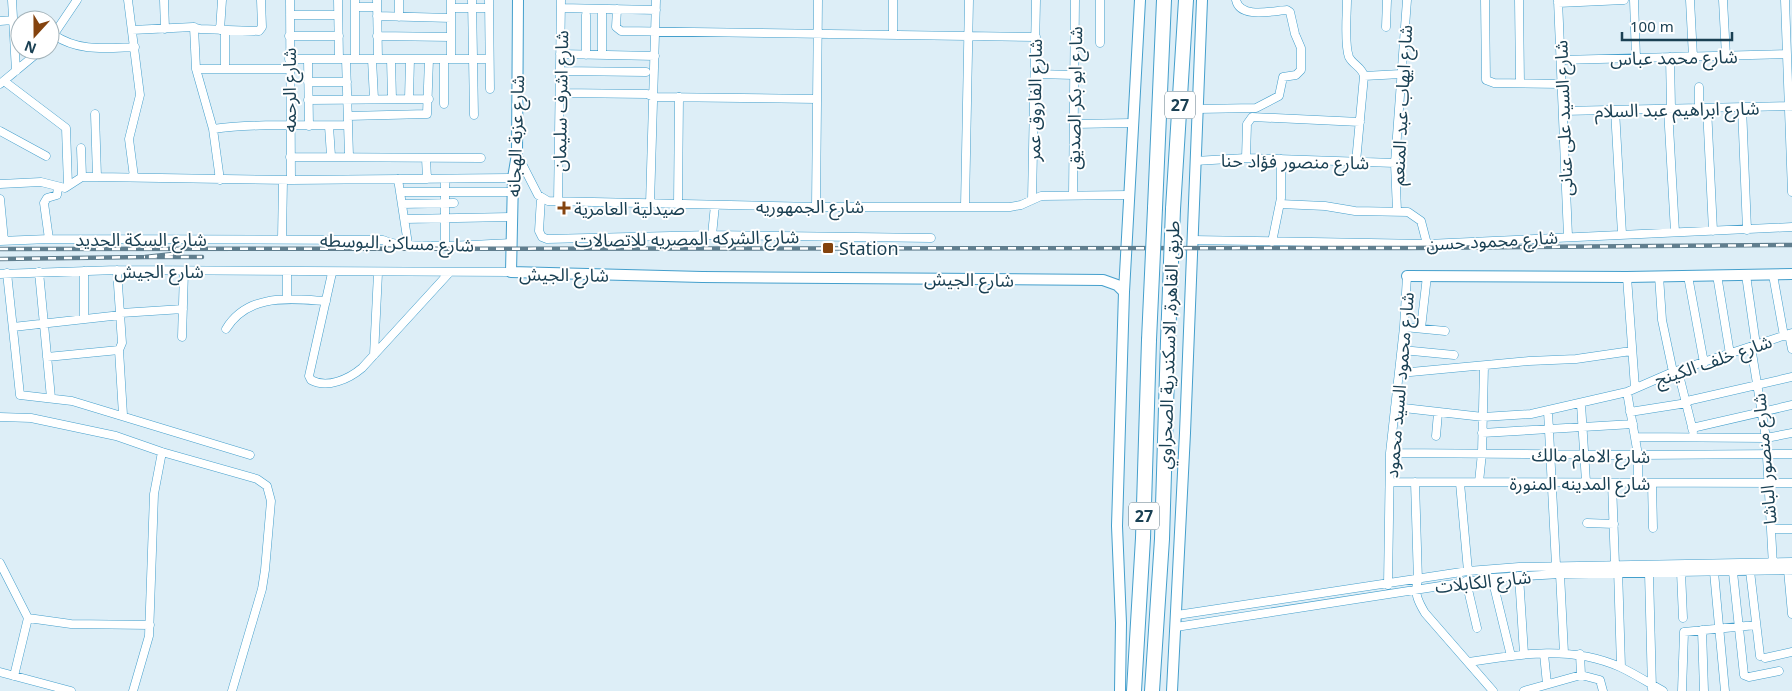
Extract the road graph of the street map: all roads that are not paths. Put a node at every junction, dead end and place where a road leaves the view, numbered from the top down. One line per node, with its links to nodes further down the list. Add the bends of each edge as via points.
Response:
1 (77, 0): 49 (street)
2 (128, 0): 53 (street)
3 (164, 0): 52 (street)
4 (222, 0): 54 (street)
5 (262, 0): 54 (street, via 261,30)
6 (290, 0): 43 (street, شارع الرحمه)
7 (338, 0): 44 (street)
8 (399, 0): 47 (street)
9 (518, 0): 137 (street, شارع عزبة الهجانه)
10 (656, 0): 42 (street)
11 (818, 0): 56 (street)
12 (893, 0): 57 (street)
13 (969, 0): 61 (street)
14 (1036, 0): 63 (street, شارع الفاروق عمر)
15 (1075, 0): 98 (street, شارع ابو بكر الصديق)
16 (1100, 0): 65 (street)
17 (1140, 0): 130 (street)
18 (1164, 0): 347 (highway, طريق القاهرة, الاسكندرية الصحراوي / 27, bridge, via 1144,520)
19 (1186, 0): 348 (highway, طريق القاهرة, الاسكندرية الصحراوي / 27, bridge, via 1173,209 1162,539)
20 (1202, 0): 121 (street)
21 (1236, 0): 121 (street, via 1238,7 1246,12 1290,12 1301,48 1301,70 1296,75 1283,77 1279,96 1256,108)
22 (1347, 0): 99 (street, via 1348,51)
23 (1387, 0): 51 (street)
24 (1407, 0): 97 (street, شارع ايهاب عبد المنعم)
25 (1485, 0): 103 (street, via 1485,77 1490,82)
26 (1519, 0): 103 (street)
27 (1605, 0): 28 (street); 33 (street)
28 (1624, 0)
29 (1634, 0): 75 (street)
30 (1690, 0): 72 (street)
31 (1723, 0): 73 (street)
32 (1785, 0): 68 (street)
33 (1558, 1): 89 (street, شارع السيد على عنانى)
34 (355, 4): 35 (street); 79 (street)
35 (377, 4): 46 (street)
36 (451, 4): 37 (street); 48 (street)
37 (472, 4): 38 (street); 85 (street)
38 (489, 4): 86 (street)
39 (561, 4): 40 (street); 67 (street, شارع اشرف سليمان)
40 (602, 9): 41 (street); 70 (street)
41 (618, 9): 42 (street); 55 (street, via 616,27 619,31)
42 (656, 10): 55 (street)
43 (290, 15): 44 (street); 58 (street, شارع الرحمه)
44 (338, 15): 59 (street)
45 (586, 15): 69 (street)
46 (377, 16): 47 (street); 60 (street)
47 (399, 17): 48 (street)
48 (451, 18): 62 (street)
49 (60, 25)
50 (194, 27): 52 (street); 54 (street); 90 (street)
51 (1386, 27)
52 (165, 28): 53 (street)
53 (132, 30): 66 (street)
54 (223, 30): 91 (street)
55 (655, 33): 56 (street); 71 (street)
56 (817, 34): 57 (street); 112 (street)
57 (893, 35): 61 (street)
58 (289, 36): 59 (street); 76 (street, شارع الرحمه)
59 (339, 36): 78 (street)
60 (377, 36): 62 (street); 80 (street)
61 (969, 36): 63 (street); 178 (street)
62 (451, 37): 84 (street)
63 (1036, 37): 96 (street, شارع الفاروق عمر)
64 (60, 40): 66 (street, via 86,48)
65 (1100, 43)
66 (135, 47): 151 (street, via 140,95 129,139)
67 (560, 54): 69 (street); 93 (street, شارع اشرف سليمان)
68 (1786, 54): 73 (street, شارع محمد عباس); 118 (street)
69 (586, 55): 70 (street)
70 (602, 55): 71 (street)
71 (655, 56): 108 (street)
72 (1692, 56): 73 (street, شارع محمد عباس); 74 (street, شارع محمد عباس)
73 (1726, 56)
74 (1670, 57): 75 (street, شارع محمد عباس); 122 (street)
75 (1636, 58): 89 (street, شارع محمد عباس)
76 (289, 59): 77 (street); 92 (street, شارع الرحمه)
77 (308, 59): 78 (street); 101 (street)
78 (342, 59): 79 (street); 102 (street)
79 (355, 59): 80 (street)
80 (375, 59): 81 (street); 115 (street)
81 (391, 59): 82 (street); 116 (street)
82 (410, 59): 83 (street); 110 (street)
83 (429, 59): 84 (street); 111 (street)
84 (448, 59): 85 (street); 117 (street)
85 (473, 59): 86 (street); 126 (street)
86 (490, 59): 106 (street)
87 (16, 60): 94 (street)
88 (30, 60): 94 (street)
89 (1561, 60): 104 (street, شارع السيد على عنانى)
90 (196, 69): 91 (street); 134 (street)
91 (225, 69): 92 (street)
92 (289, 69): 133 (street, شارع الرحمه)
93 (560, 71): 95 (street); 107 (street, شارع اشرف سليمان)
94 (16, 72): 100 (street)
95 (646, 72)
96 (1036, 74): 98 (street); 169 (street, شارع الفاروق عمر)
97 (1401, 74): 99 (street); 148 (street, شارع ايهاب عبد المنعم)
98 (1074, 75): 129 (street, شارع ابو بكر الصديق)
99 (1364, 76): 128 (street)
100 (2, 82): 159 (street, via 66,128)
101 (308, 82): 102 (street); 113 (street)
102 (347, 82): 114 (street)
103 (1520, 83): 104 (street)
104 (1562, 84): 124 (street, شارع السيد على عنانى)
105 (1699, 87): 120 (street)
106 (490, 89)
107 (560, 93): 108 (street, via 647,94); 170 (street, شارع اشرف سليمان)
108 (654, 97): 109 (street); 174 (street)
109 (679, 98): 112 (street); 175 (street)
110 (409, 99): 111 (street); 116 (street)
111 (429, 99): 127 (street, via 426,115)
112 (817, 99): 179 (street)
113 (308, 100): 114 (street); 131 (street)
114 (347, 100): 115 (street); 127 (street)
115 (374, 100): 116 (street)
116 (392, 100)
117 (444, 104)
118 (1790, 106): 119 (street, شارع ابراهيم عبد السلام); 164 (street)
119 (1742, 107): 120 (street, شارع ابراهيم عبد السلام); 185 (street)
120 (1704, 108): 122 (street, شارع ابراهيم عبد السلام); 186 (street)
121 (1197, 109): 146 (street)
122 (1670, 109): 123 (street, شارع ابراهيم عبد السلام); 187 (street)
123 (1615, 110): 124 (street, شارع ابراهيم عبد السلام); 188 (street)
124 (1563, 111): 190 (street, شارع السيد على عنانى)
125 (95, 114): 150 (street)
126 (474, 115)
127 (348, 121): 132 (street); 140 (street)
128 (1360, 122): 144 (street, via 1252,117 1248,121); 147 (street)
129 (1074, 124): 130 (street); 165 (street, شارع ابو بكر الصديق)
130 (1132, 124): 166 (street)
131 (309, 126): 132 (street); 133 (street)
132 (329, 126): 139 (street)
133 (289, 127): 134 (street, via 256,125); 141 (street, شارع الرحمه)
134 (213, 129): 156 (street)
135 (0, 131): 138 (street)
136 (80, 148): 149 (street)
137 (517, 154): 152 (street, شارع عزبة الهجانه); 167 (street)
138 (46, 156)
139 (331, 156): 140 (street); 141 (street)
140 (349, 156): 142 (street, via 358,159)
141 (290, 157): 157 (street, شارع الرحمه)
142 (426, 158): 143 (street); 154 (street)
143 (481, 158)
144 (1246, 158): 145 (street, شارع منصور فؤاد حنا); 146 (street, شارع منصور فؤاد حنا)
145 (1281, 158): 147 (street, شارع منصور فؤاد حنا); 176 (street)
146 (1195, 161): 194 (street)
147 (1356, 162): 148 (street, شارع منصور فؤاد حنا)
148 (1395, 163): 180 (street, شارع ايهاب عبد المنعم)
149 (82, 177): 150 (street); 159 (street)
150 (96, 177): 151 (street)
151 (134, 177): 156 (street)
152 (513, 178): 155 (street); 163 (street, شارع عزبة الهجانه)
153 (398, 179): 154 (street); 157 (street); 161 (street)
154 (427, 179): 155 (street)
155 (445, 179): 162 (street)
156 (220, 180): 157 (street)
157 (287, 180): 193 (street, شارع الرحمه)
158 (0, 184): 160 (street, via 41,182)
159 (68, 186): 160 (street)
160 (58, 187): 192 (street, via 57,195 44,203)
161 (400, 192): 162 (street); 173 (street)
162 (444, 192): 163 (street); 171 (street)
163 (512, 192): 181 (street, شارع عزبة الهجانه)
164 (1792, 192)
165 (1073, 195): 166 (street, شارع الجمهوريه); 169 (street, شارع الجمهوريه, via 1041,196)
166 (1129, 195): 220 (street)
167 (541, 198): 170 (street, شارع الجمهوريه); 189 (street, شارع الشركه المصريه للاتصالات, via 539,231 542,238)
168 (0, 199): 195 (street)
169 (1032, 200): 178 (street, شارع الجمهوريه, via 1016,206)
170 (558, 202): 174 (street, شارع الجمهوريه)
171 (444, 203): 172 (street); 173 (street); 182 (street)
172 (454, 203)
173 (402, 204): 183 (street)
174 (650, 204): 175 (street, شارع الجمهوريه)
175 (678, 204): 177 (street, شارع الجمهوريه)
176 (1280, 204): 180 (street, via 1355,211); 196 (street)
177 (715, 205): 179 (street, شارع الجمهوريه); 189 (street)
178 (965, 206): 179 (street, شارع الجمهوريه)
179 (816, 207)
180 (1397, 211): 199 (street, via 1408,212 1421,221)
181 (512, 217): 182 (street); 198 (street, شارع عزبة الهجانه)
182 (444, 218): 183 (street); 200 (street)
183 (405, 219): 197 (street)
184 (1792, 227): 185 (street, شارع محمود حسن)
185 (1747, 230): 186 (street, شارع محمود حسن)
186 (1713, 231): 187 (street, شارع محمود حسن)
187 (1675, 232): 188 (street, شارع محمود حسن)
188 (1622, 234): 190 (street, شارع محمود حسن)
189 (712, 236): 191 (street, شارع الشركه المصريه للاتصالات)
190 (1568, 236): 199 (street, شارع محمود حسن)
191 (932, 238)
192 (49, 239): 193 (street, شارع السكة الحديد); 195 (street, شارع السكة الحديد)
193 (282, 239): 197 (street, شارع مساكن البوسطه, via 383,240)
194 (1192, 240): 196 (street, شارع محمود حسن); 318 (street)
195 (2, 241)
196 (1272, 242): 199 (street, شارع محمود حسن)
197 (408, 244): 200 (street, شارع مساكن البوسطه)
198 (512, 244): 200 (street, شارع مساكن البوسطه); 206 (street, شارع عزبة الهجانه)
199 (1427, 244)
200 (445, 245)
201 (117, 270): 202 (street, شارع الجيش); 203 (street, شارع الجيش); 224 (street)
202 (84, 271): 204 (street, شارع الجيش); 225 (street)
203 (184, 271): 205 (street, شارع الجيش); 223 (street)
204 (39, 272): 207 (street, شارع الجيش); 226 (street)
205 (288, 272): 208 (street, شارع الجيش); 221 (street)
206 (511, 272): 210 (street, شارع الجيش); 220 (street, شارع الجيش, via 1103,280 1117,285)
207 (4, 273): 227 (street)
208 (332, 273): 209 (street, شارع الجيش); 222 (street)
209 (378, 273): 210 (street, شارع الجيش); 240 (street)
210 (449, 273): 240 (street)
211 (1792, 274): 214 (street, شارع محمود حسن)
212 (1717, 275): 213 (street, شارع محمود حسن); 218 (street, شارع محمود حسن); 239 (street)
213 (1746, 275): 214 (street, شارع محمود حسن); 234 (street, شارع منصور الباشا)
214 (1773, 275): 232 (street)
215 (1407, 276): 216 (street, شارع محمود حسن); 228 (street, شارع محمود السيد محمود)
216 (1427, 276): 219 (street, شارع محمود حسن); 229 (street)
217 (1659, 276): 218 (street, شارع محمود حسن); 219 (street, شارع محمود حسن); 246 (street, via 1662,320)
218 (1688, 276): 243 (street)
219 (1628, 277): 238 (street)
220 (1124, 292): 346 (street, via 1117,526)
221 (287, 299): 222 (street); 230 (street, via 245,307)
222 (326, 301): 240 (street, via 309,373 311,380 322,383 350,376)
223 (183, 309): 224 (street); 233 (street)
224 (121, 314): 225 (street); 236 (street, via 122,343)
225 (84, 319): 226 (street)
226 (44, 323): 227 (street); 242 (street)
227 (14, 327): 251 (street, via 19,394)
228 (1404, 327): 229 (street); 237 (street, شارع محمود السيد محمود)
229 (1421, 328): 231 (street)
230 (226, 329)
231 (1445, 330)
232 (1788, 335): 234 (street, شارع خلف الكينج); 235 (street)
233 (182, 337)
234 (1754, 346): 239 (street, شارع خلف الكينج); 248 (street, شارع منصور الباشا)
235 (1792, 349)
236 (119, 350): 242 (street); 260 (street)
237 (1402, 350): 241 (street); 245 (street, شارع محمود السيد محمود)
238 (1631, 351): 244 (street); 249 (street)
239 (1730, 354): 243 (street, شارع خلف الكينج)
240 (374, 355)
241 (1454, 355)
242 (47, 357): 251 (street)
243 (1704, 363): 246 (street, شارع خلف الكينج)
244 (1484, 366): 245 (street); 262 (street)
245 (1400, 372): 255 (street, شارع محمود السيد محمود)
246 (1675, 372): 249 (street, شارع خلف الكينج); 252 (street)
247 (1792, 377): 248 (street)
248 (1758, 385): 252 (street); 257 (street, شارع منصور الباشا)
249 (1635, 388): 250 (street, شارع خلف الكينج)
250 (1627, 392): 253 (street, شارع خلف الكينج); 258 (street)
251 (51, 398): 260 (street)
252 (1687, 402): 258 (street); 265 (street)
253 (1581, 404): 256 (street, شارع خلف الكينج); 264 (street)
254 (1792, 405): 257 (street)
255 (1395, 407): 259 (street, شارع خلف الكينج); 274 (street, شارع محمود السيد محمود)
256 (1548, 411): 262 (street, شارع خلف الكينج); 266 (street)
257 (1762, 411): 265 (street); 272 (street, شارع منصور الباشا)
258 (1630, 412): 263 (street)
259 (1438, 413): 262 (street, شارع خلف الكينج); 269 (street)
260 (123, 415): 278 (street)
261 (0, 417): 273 (street, via 31,418 87,429)
262 (1483, 417): 267 (street)
263 (1633, 424): 264 (street); 270 (street)
264 (1584, 427): 266 (street); 279 (street)
265 (1692, 428): 271 (street)
266 (1549, 430): 267 (street); 276 (street)
267 (1482, 433): 275 (street)
268 (1792, 433): 272 (street)
269 (1436, 436)
270 (1635, 437): 271 (street); 280 (street)
271 (1694, 438): 272 (street)
272 (1766, 438): 281 (street, شارع منصور الباشا)
273 (162, 452): 322 (street, via 154,494); 345 (street, via 257,479 266,486 269,494 271,501 262,589)
274 (1390, 453): 275 (street, شارع الامام مالك); 282 (street, شارع محمود السيد محمود)
275 (1482, 454): 276 (street, شارع الامام مالك); 284 (street)
276 (1550, 454): 279 (street, شارع الامام مالك); 285 (street)
277 (1792, 454): 281 (street, شارع الامام مالك)
278 (250, 455)
279 (1586, 455): 280 (street, شارع الامام مالك); 286 (street)
280 (1638, 455): 281 (street, شارع الامام مالك); 289 (street)
281 (1767, 456): 291 (street, شارع منصور الباشا)
282 (1391, 482): 283 (street, شارع المدينه المنورة); 314 (street, شارع محمود السيد محمود)
283 (1415, 482): 287 (street, شارع المدينه المنورة); 315 (street)
284 (1478, 482): 285 (street, شارع المدينه المنورة); 287 (street, شارع المدينه المنورة)
285 (1552, 482): 286 (street, شارع المدينه المنورة); 300 (street)
286 (1586, 482): 288 (street, شارع المدينه المنورة)
287 (1460, 483): 304 (street)
288 (1612, 483): 289 (street, شارع المدينه المنورة); 294 (street)
289 (1638, 483): 290 (street, شارع المدينه المنورة)
290 (1652, 483): 291 (street, شارع المدينه المنورة); 295 (street)
291 (1768, 483): 292 (street, شارع المدينه المنورة); 297 (street, شارع منصور الباشا)
292 (1792, 483)
293 (1587, 523): 294 (street)
294 (1614, 524): 302 (street)
295 (1653, 528)
296 (1792, 528): 297 (street)
297 (1771, 529): 301 (street, شارع منصور الباشا)
298 (1792, 562): 301 (street, شارع الكابلات)
299 (0, 563): 320 (street)
300 (1556, 565): 302 (street, شارع الكابلات); 304 (street, شارع الكابلات)
301 (1773, 567): 302 (street, شارع الكابلات); 303 (street, شارع الكابلات); 305 (street, شارع الكابلات)
302 (1617, 568): 309 (street, شارع الكابلات); 310 (street, شارع الكابلات); 336 (street)
303 (1790, 570): 317 (street)
304 (1468, 571): 315 (street, شارع الكابلات)
305 (1750, 571): 308 (street, شارع الكابلات); 323 (street)
306 (1681, 572): 307 (street, شارع الكابلات); 309 (street, شارع الكابلات); 321 (street)
307 (1714, 572): 308 (street, شارع الكابلات); 327 (street)
308 (1733, 572): 325 (street)
309 (1649, 573): 342 (street)
310 (1560, 574): 311 (street, شارع الكابلات); 330 (street)
311 (1518, 576): 312 (street, شارع الكابلات); 331 (street)
312 (1492, 578): 313 (street, شارع الكابلات); 334 (street)
313 (1466, 581): 315 (street, شارع الكابلات); 326 (street)
314 (1388, 585): 315 (street, شارع الكابلات); 316 (street, شارع الكابلات)
315 (1417, 585): 319 (street, شارع الكابلات); 335 (street, via 1419,602 1426,613)
316 (1240, 606): 318 (street, شارع الكابلات); 319 (street)
317 (1792, 614)
318 (1177, 615): 324 (street)
319 (1241, 616): 324 (street, شارع الكابلات)
320 (28, 618): 322 (street, via 71,624); 340 (street)
321 (1683, 618)
322 (150, 625): 344 (street)
323 (1756, 625): 325 (street); 329 (street, via 1763,657)
324 (1176, 627): 349 (street)
325 (1738, 627): 327 (street); 337 (street, via 1744,675 1749,677)
326 (1477, 628)
327 (1720, 628): 328 (street); 357 (street)
328 (1702, 630): 355 (street, via 1683,633); 356 (street)
329 (1792, 652)
330 (1564, 653): 332 (street); 333 (street)
331 (1524, 654): 332 (street); 334 (street)
332 (1544, 654): 341 (street)
333 (1580, 654): 336 (street); 339 (street)
334 (1511, 656): 335 (street)
335 (1469, 662): 350 (street)
336 (1621, 667): 342 (street)
337 (1779, 671)
338 (0, 672): 340 (street)
339 (1581, 674): 341 (street); 353 (street, via 1600,680)
340 (14, 676): 343 (street)
341 (1550, 683): 351 (street); 352 (street)
342 (1652, 688): 354 (street)
343 (71, 691)
344 (133, 691)
345 (232, 691)
346 (1120, 691)
347 (1134, 691)
348 (1152, 691)
349 (1172, 691)
350 (1493, 691)
351 (1524, 691)
352 (1556, 691)
353 (1603, 691)
354 (1663, 691)
355 (1682, 691)
356 (1704, 691)
357 (1725, 691)

